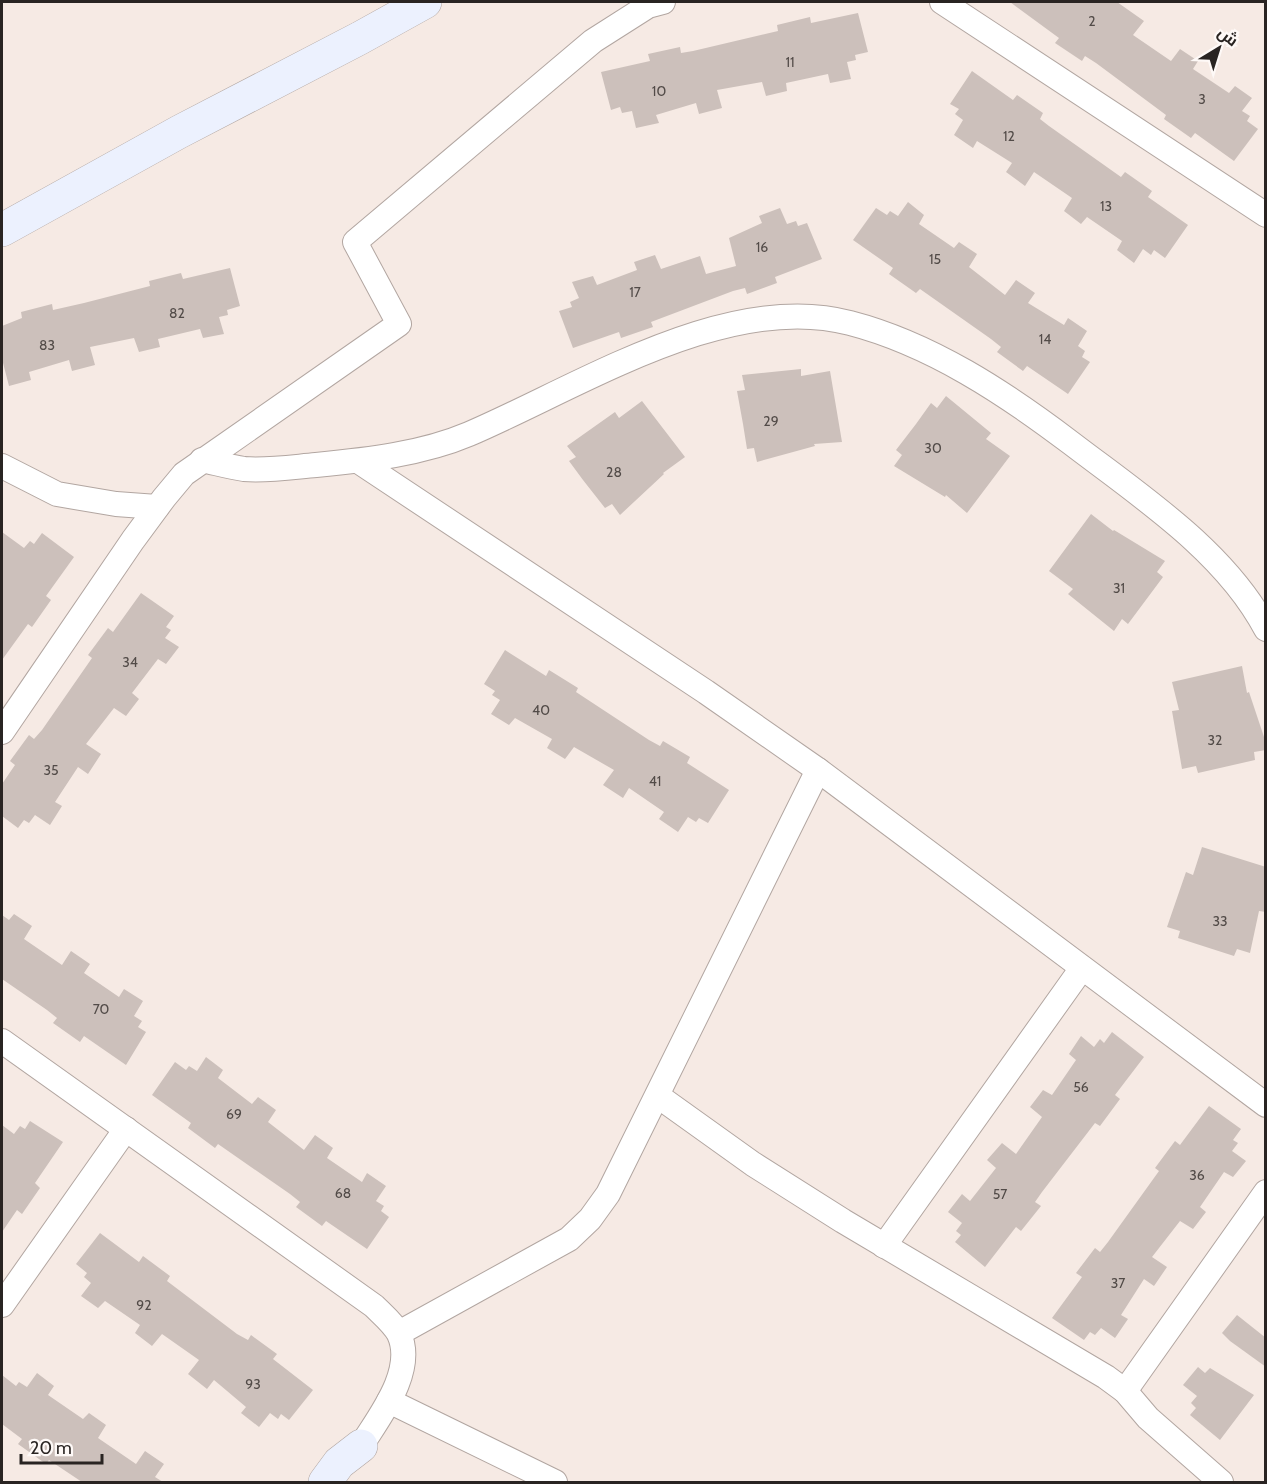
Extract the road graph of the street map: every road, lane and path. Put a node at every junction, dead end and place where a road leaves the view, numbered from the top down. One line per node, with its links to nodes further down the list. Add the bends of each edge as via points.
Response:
1 (425, 2): 5 (street)
2 (663, 2): 6 (street, via 648,6 593,41 355,242 399,324)
3 (942, 2): 4 (street)
4 (1266, 215)
5 (2, 230)
6 (202, 460): 7 (street, via 246,469); 9 (street, via 184,474)
7 (358, 461): 10 (street, via 419,450 468,435 635,358 711,329 757,318 811,317 848,322 909,343 974,377 1039,419 1163,513 1210,557); 12 (street)
8 (2, 466): 9 (street, via 57,494)
9 (157, 507): 11 (street)
10 (1266, 629)
11 (2, 732)
12 (818, 770): 13 (street); 15 (street)
13 (1082, 968): 16 (street); 19 (street)
14 (2, 1041): 17 (street)
15 (658, 1096): 19 (street, via 753,1164); 21 (street, via 608,1194 569,1239)
16 (1266, 1105)
17 (126, 1129): 20 (street); 21 (street, via 374,1306)
18 (1266, 1192): 22 (street)
19 (884, 1246): 22 (street)
20 (2, 1305)
21 (399, 1333): 23 (street, via 402,1363)
22 (1125, 1391): 28 (street, via 1148,1418)
23 (389, 1401): 24 (street); 27 (street)
24 (361, 1446): 25 (street, via 339,1463); 26 (street, via 359,1467)
25 (325, 1482)
26 (350, 1482)
27 (555, 1482)
28 (1221, 1482)

